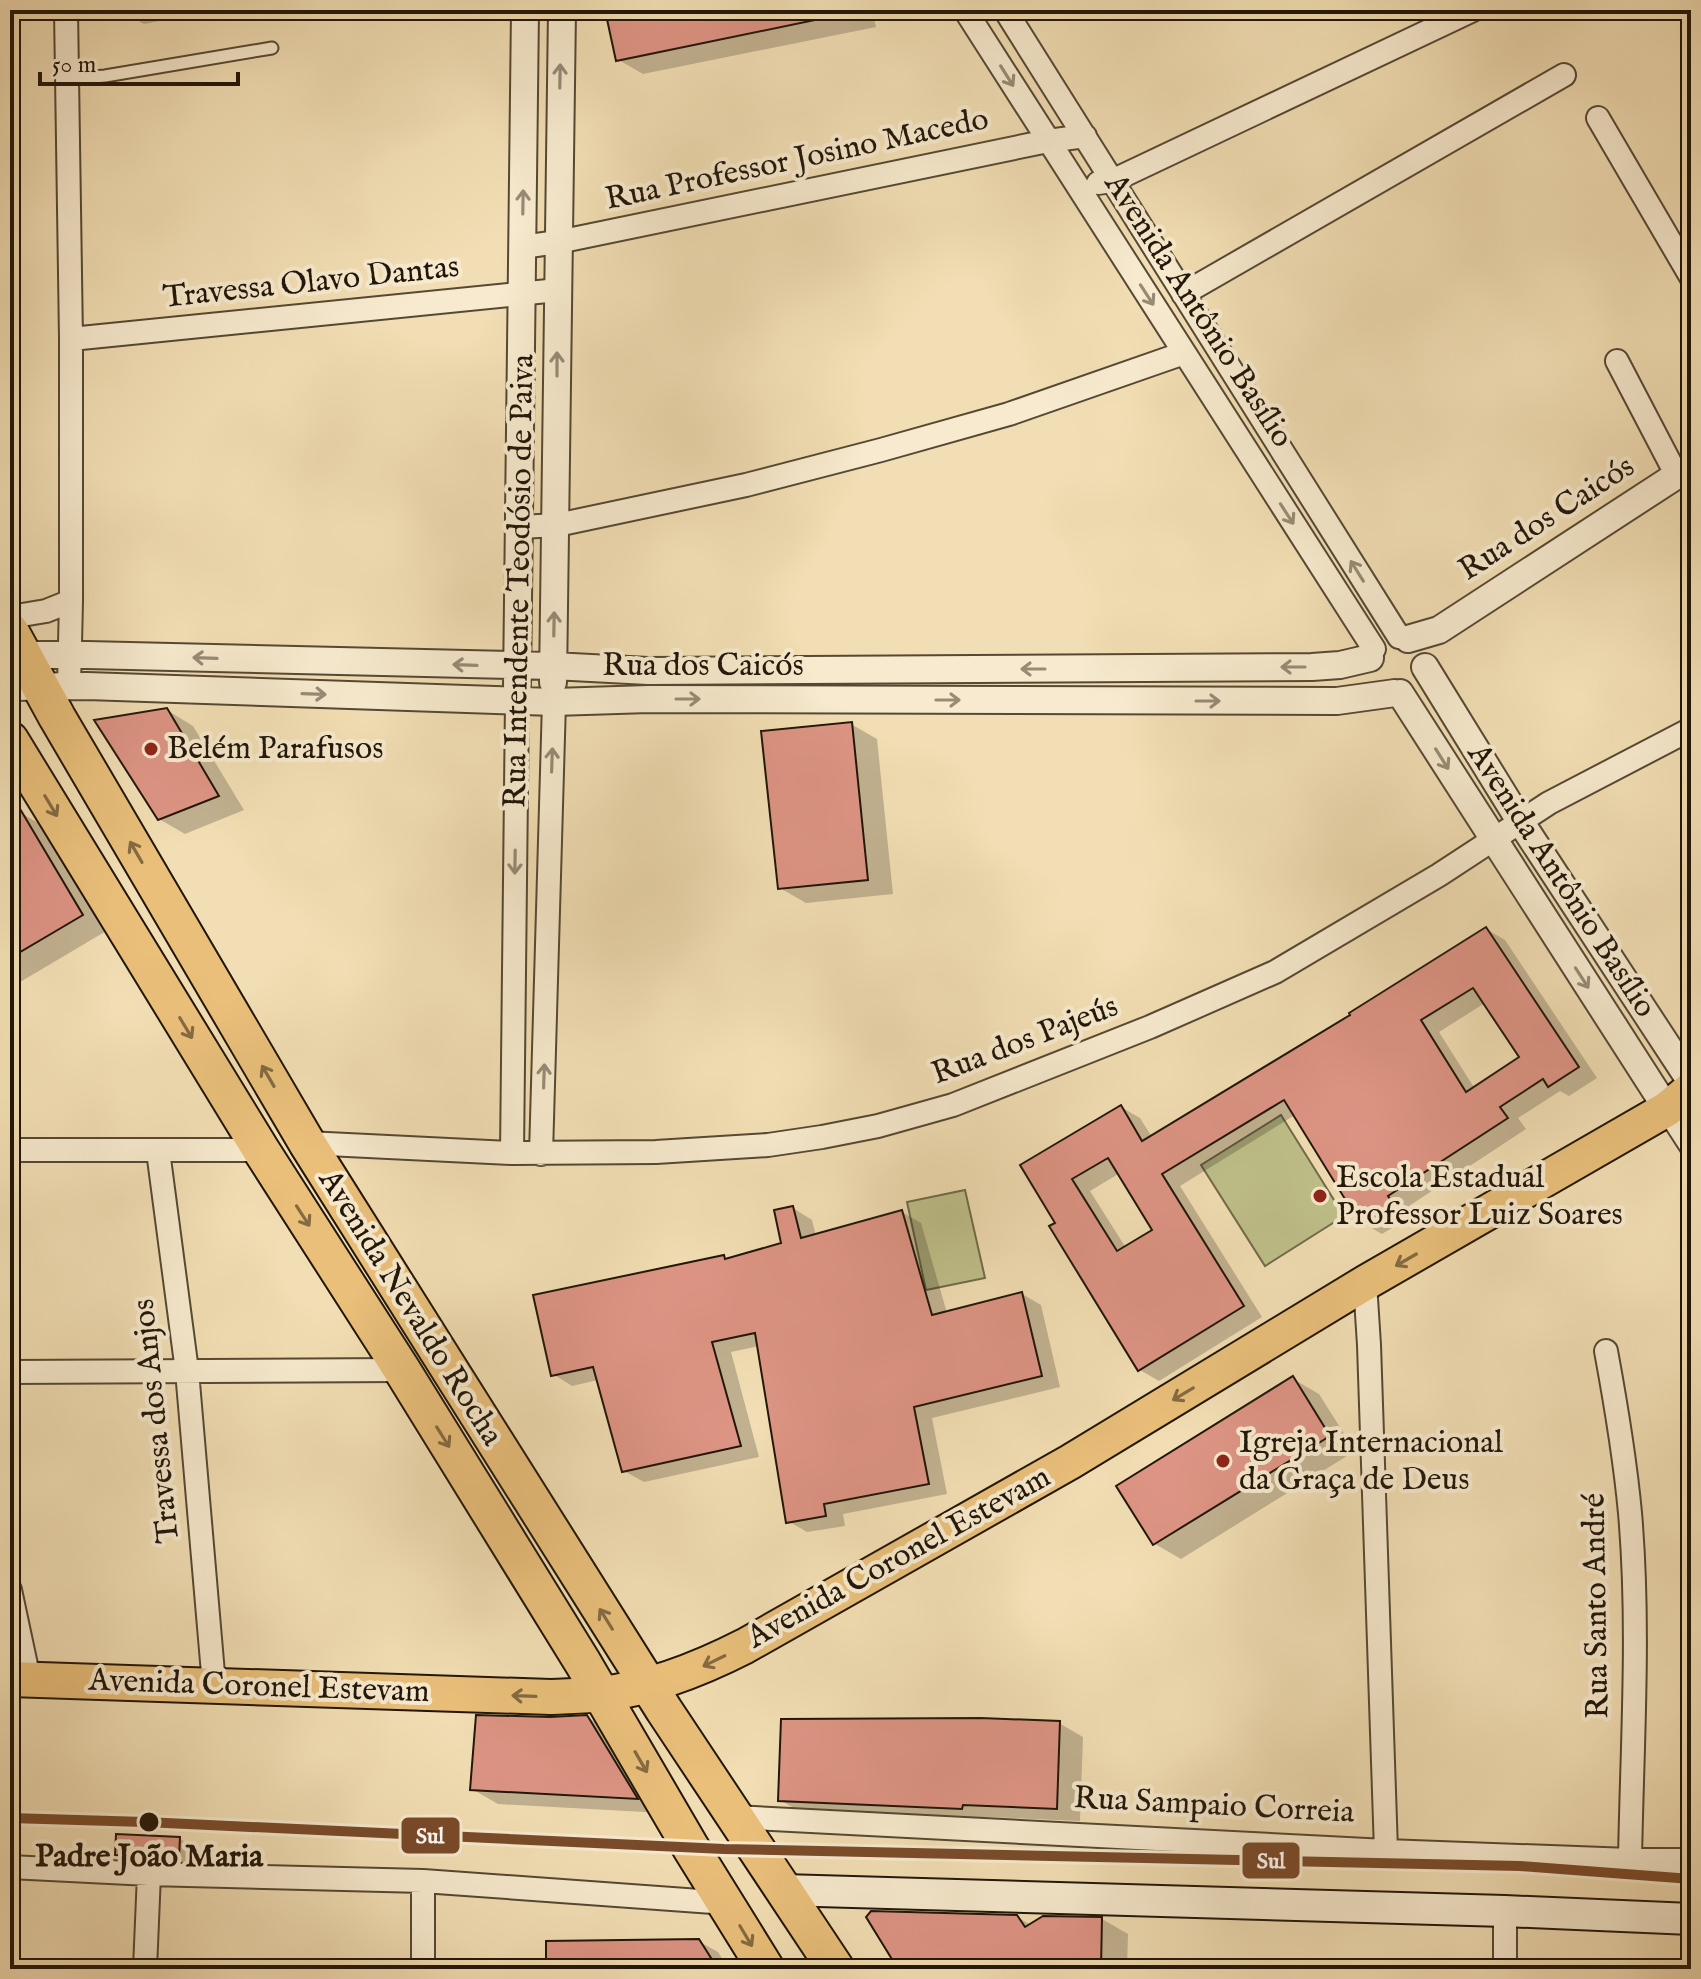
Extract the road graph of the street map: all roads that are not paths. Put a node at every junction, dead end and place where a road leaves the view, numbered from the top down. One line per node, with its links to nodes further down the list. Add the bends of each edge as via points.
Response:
1 (66, 10): 9 (street)
2 (525, 10): 12 (street, Rua Intendente Teodósio de Paiva)
3 (562, 10): 11 (street, Rua Intendente Teodósio de Paiva, one-way to 3)
4 (965, 10): 14 (street, Avenida Antônio Basílio, one-way to 14)
5 (1005, 10): 13 (street, Avenida Antônio Basílio)
6 (1473, 10): 15 (street)
7 (272, 48): 9 (lane)
8 (1564, 75): 22 (street)
9 (67, 79): 23 (street)
10 (1598, 118): 19 (street)
11 (559, 120): 12 (street); 17 (street, Rua Intendente Teodósio de Paiva)
12 (523, 122): 18 (street, Rua Intendente Teodósio de Paiva, one-way to 12)
13 (1085, 136): 14 (street, Rua Professor Josino Macedo); 15 (street, Avenida Antônio Basílio)
14 (1048, 141): 16 (street, Avenida Antônio Basílio); 17 (street, Rua Professor Josino Macedo)
15 (1112, 181): 16 (street); 22 (street, Avenida Antônio Basílio)
16 (1077, 186): 24 (street, Avenida Antônio Basílio, one-way to 24)
17 (558, 242): 18 (street, Rua Professor Josino Macedo); 20 (street, Rua Intendente Teodósio de Paiva)
18 (522, 247): 21 (street, Rua Intendente Teodósio de Paiva)
19 (1691, 277)
20 (558, 290): 21 (street, Travessa Olavo Dantas); 27 (street, Rua Intendente Teodósio de Paiva, one-way to 20)
21 (521, 293): 23 (street, Travessa Olavo Dantas); 28 (street, Rua Intendente Teodósio de Paiva)
22 (1183, 294): 31 (street, Avenida Antônio Basílio, one-way to 22)
23 (71, 339): 29 (street)
24 (1184, 353): 27 (street, via 1009,414 881,450); 32 (street, Avenida Antônio Basílio, one-way to 32)
25 (1617, 361): 26 (street)
26 (1684, 471): 31 (street, Rua dos Caicós)
27 (557, 525): 28 (street); 35 (street, Rua Intendente Teodósio de Paiva, one-way to 27)
28 (520, 527): 36 (street, Rua Intendente Teodósio de Paiva)
29 (71, 601): 30 (street); 33 (street)
30 (10, 617)
31 (1414, 650): 32 (street, via 1389,638); 38 (street, via 1423,677); 44 (street, Avenida Antônio Basílio)
32 (1372, 653): 37 (street, Rua dos Caicós, one-way to 37, via 1340,665 1312,667); 38 (street, via 1369,668 1377,685)
33 (69, 655): 34 (street, Rua dos Caicós); 34 (street); 36 (street, Rua dos Caicós, one-way to 33)
34 (27, 666): 40 (street, Rua dos Caicós, one-way to 40); 48 (highway, Avenida Nevaldo Rocha, one-way to 34)
35 (553, 666): 36 (street, Rua dos Caicós); 37 (street, Rua dos Caicós); 41 (street, Rua Intendente Teodósio de Paiva)
36 (518, 667): 40 (street, Rua Intendente Teodósio de Paiva)
37 (648, 671): 39 (street)
38 (1398, 693): 39 (street, Rua dos Caicós, one-way to 38, via 1337,701); 45 (street, Avenida Antônio Basílio, one-way to 45)
39 (649, 699): 41 (street, Rua dos Caicós)
40 (517, 700): 41 (street, Rua dos Caicós); 53 (street, Rua Intendente Teodósio de Paiva, one-way to 53)
41 (554, 702): 54 (street, Rua Intendente Teodósio de Paiva, one-way to 41)
42 (1691, 729): 44 (street, Rua dos Pajeús)
43 (10, 740): 51 (highway, Avenida Nevaldo Rocha, one-way to 51)
44 (1520, 821): 45 (street, Rua dos Pajeús); 46 (street, Avenida Antônio Basílio)
45 (1493, 840): 47 (street, Avenida Antônio Basílio, one-way to 47); 54 (street, Rua dos Pajeús, via 1275,972 953,1105 878,1126 768,1145)
46 (1691, 1082)
47 (1679, 1099): 49 (street, Avenida Antônio Basílio); 55 (main road, Avenida Coronel Estevam, one-way to 55)
48 (307, 1143): 53 (street, Rua dos Pajeús); 63 (highway, Avenida Nevaldo Rocha, one-way to 48)
49 (1691, 1146)
50 (10, 1150): 52 (street)
51 (261, 1150): 52 (street); 57 (highway, Avenida Nevaldo Rocha, one-way to 57)
52 (158, 1151): 58 (street, Travessa dos Anjos)
53 (512, 1153): 54 (street, Rua dos Pajeús)
54 (541, 1154)
55 (1365, 1283): 63 (main road, Avenida Coronel Estevam, one-way to 63, via 1070,1462 745,1646); 66 (street)
56 (1606, 1351): 67 (street, Rua Santo André, via 1630,1514)
57 (402, 1370): 58 (street); 64 (highway, Avenida Nevaldo Rocha, one-way to 64)
58 (187, 1371): 59 (street); 62 (street, Travessa dos Anjos)
59 (10, 1372)
60 (10, 1590): 61 (street)
61 (19, 1679): 62 (main road, Avenida Coronel Estevam)
62 (214, 1685): 64 (main road, Avenida Coronel Estevam, one-way to 62, via 551,1697)
63 (648, 1685): 64 (main road, Avenida Coronel Estevam); 65 (highway, Avenida Nevaldo Rocha)
64 (602, 1694): 72 (highway, Avenida Nevaldo Rocha, one-way to 72)
65 (734, 1817): 66 (street, Rua Sampaio Correia); 73 (highway, Avenida Nevaldo Rocha)
66 (1386, 1851): 67 (street, Rua Sampaio Correia)
67 (1630, 1860): 68 (street, Rua Sampaio Correia)
68 (1691, 1860)
69 (10, 1867): 70 (street)
70 (149, 1874): 71 (street); 76 (street)
71 (423, 1881): 72 (street); 77 (street)
72 (727, 1903): 78 (highway, Avenida Nevaldo Rocha, one-way to 78)
73 (792, 1904): 74 (main road); 79 (lane); 80 (highway, Avenida Nevaldo Rocha)
74 (1505, 1911): 75 (main road); 81 (street)
75 (1691, 1919)
76 (145, 1969)
77 (423, 1969)
78 (766, 1969)
79 (823, 1969)
80 (836, 1969)
81 (1505, 1969)

